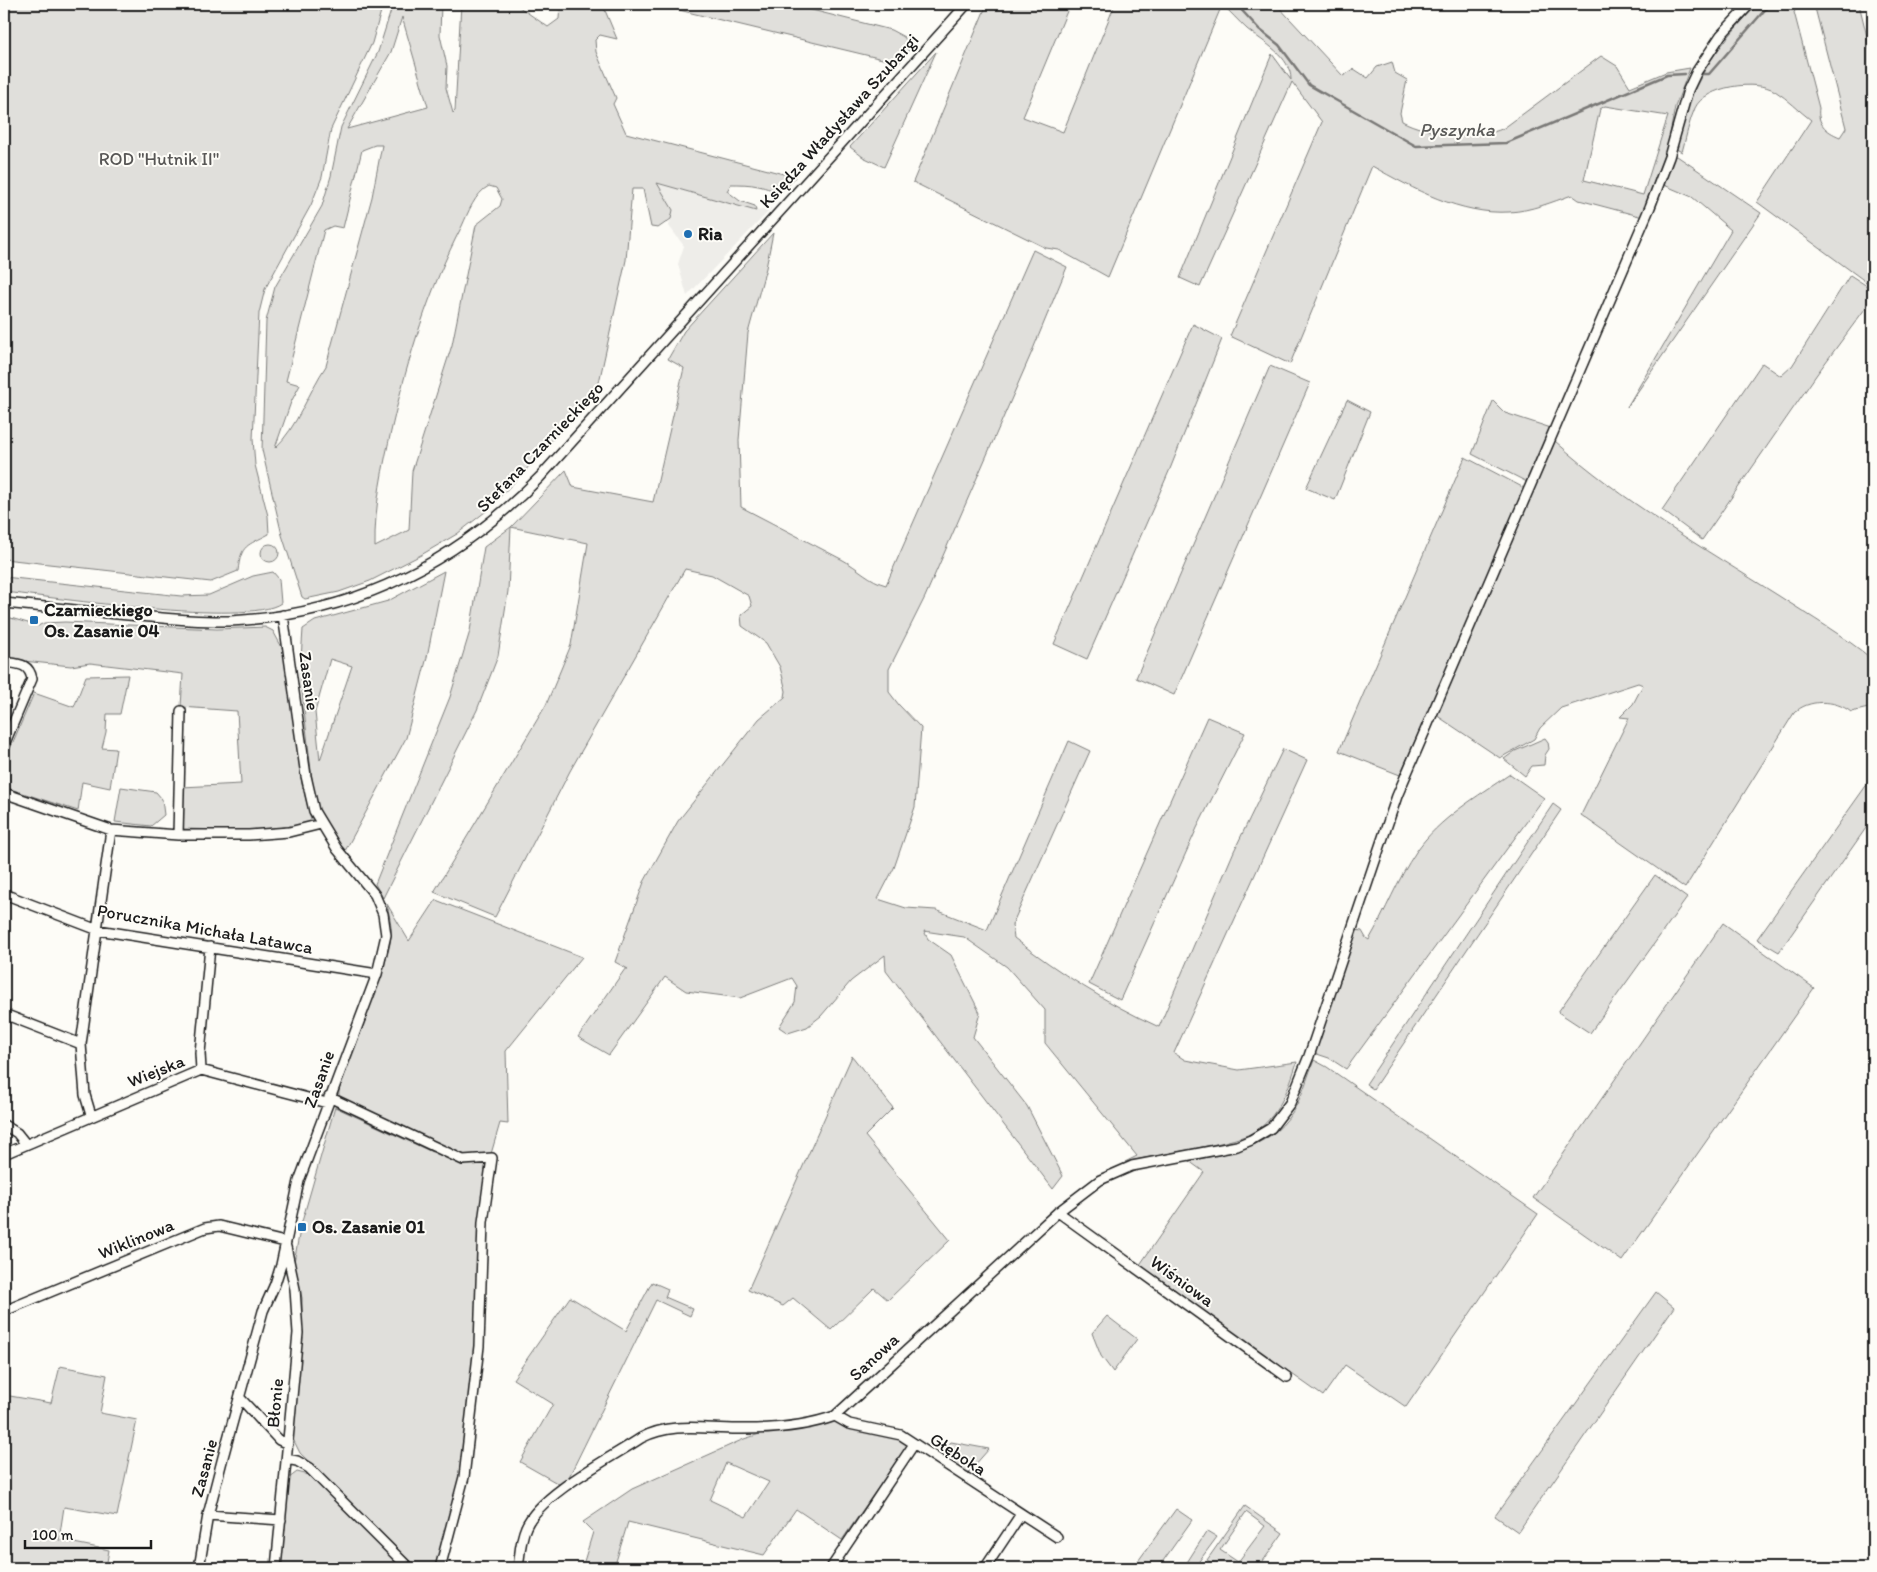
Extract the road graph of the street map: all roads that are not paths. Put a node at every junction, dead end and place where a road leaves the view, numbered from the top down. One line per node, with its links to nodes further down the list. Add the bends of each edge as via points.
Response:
1 (967, 4): 3 (street, Księdza Władysława Szubargi)
2 (1750, 4): 25 (street, Sanowa, via 1708,53 1688,90 1669,158 1650,207 1396,800 1296,1092 1280,1118 1262,1135 1237,1146 1132,1166 1082,1192)
3 (735, 261): 5 (street, Stefana Czarnieckiego, via 540,477 486,527 448,554 384,586 349,600)
4 (4, 603): 5 (street, Stefana Czarnieckiego, via 193,620)
5 (283, 615): 10 (street, Zasanie, via 306,776 314,811)
6 (4, 662): 8 (street, via 23,665 30,671 30,686)
7 (181, 711): 12 (street)
8 (4, 745)
9 (4, 793): 11 (street)
10 (321, 824): 12 (street, via 289,832); 16 (street, Zasanie, via 380,904 386,935)
11 (111, 830): 12 (street); 14 (street)
12 (178, 835)
13 (4, 894): 14 (street, Porucznika Michała Latawca)
14 (98, 930): 15 (street, Porucznika Michała Latawca); 18 (street)
15 (210, 947): 16 (street, Porucznika Michała Latawca); 19 (street)
16 (377, 974): 20 (street, Zasanie)
17 (4, 1014): 18 (street)
18 (81, 1044): 21 (street, via 85,1095)
19 (201, 1070): 20 (street, Wiejska); 21 (street, Wiejska)
20 (328, 1100): 26 (street, Zasanie, via 299,1181); 41 (street, Wiejska, via 463,1160 492,1158 483,1222 480,1346 464,1477)
21 (91, 1115): 23 (street, Wiejska)
22 (4, 1125): 23 (street)
23 (25, 1143): 24 (street, Wiejska)
24 (4, 1154)
25 (1058, 1212): 28 (street, Wiśniowa); 30 (street, Sanowa)
26 (285, 1242): 27 (street, Wiklinowa, via 220,1226 205,1228); 29 (street, Zasanie); 31 (street, Błonie, via 298,1318)
27 (4, 1311)
28 (1287, 1377)
29 (240, 1398): 31 (street, via 278,1440); 35 (street, Zasanie)
30 (835, 1416): 32 (street, Głęboka, via 849,1424 901,1435); 42 (street, Sanowa, via 767,1428 693,1426 655,1431 561,1490 534,1514 523,1535)
31 (288, 1444): 33 (street, Błonie)
32 (914, 1444): 34 (street, Głęboka); 43 (street)
33 (286, 1459): 36 (street, Błonie); 40 (street, via 308,1468)
34 (1021, 1514): 37 (street, Głęboka); 44 (street)
35 (208, 1515): 36 (street); 38 (street, Zasanie)
36 (281, 1520): 39 (street, Błonie)
37 (1057, 1537)
38 (198, 1568)
39 (276, 1568)
40 (410, 1568)
41 (440, 1568)
42 (518, 1568)
43 (831, 1568)
44 (985, 1568)

